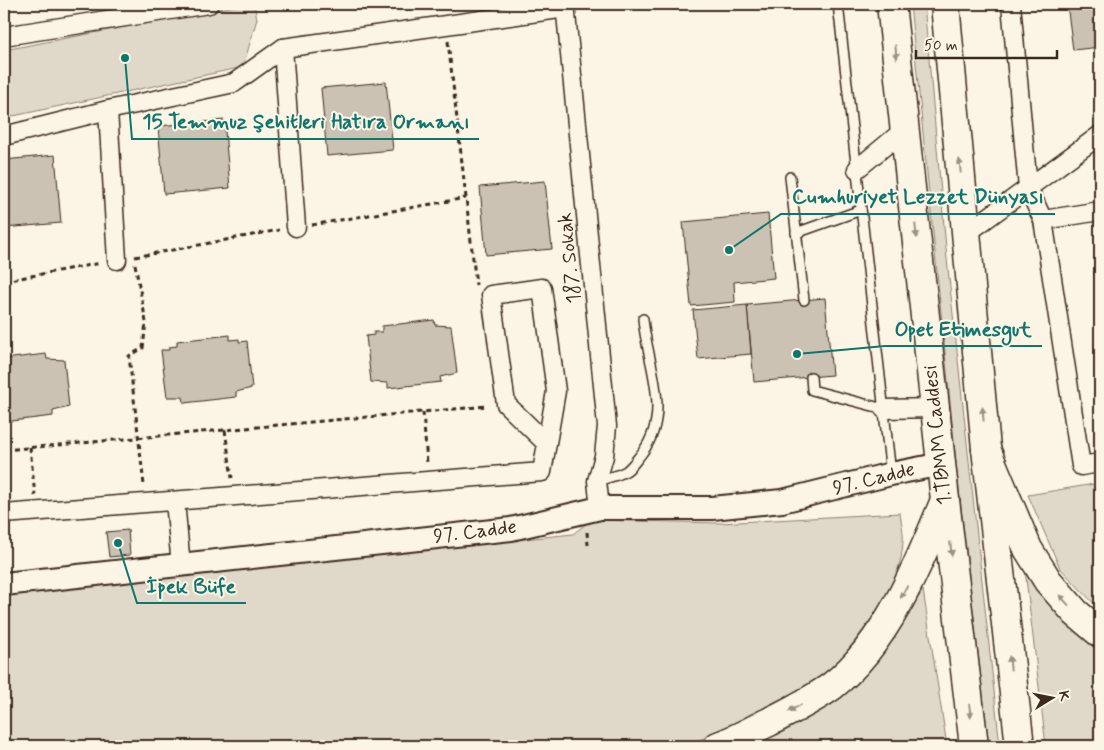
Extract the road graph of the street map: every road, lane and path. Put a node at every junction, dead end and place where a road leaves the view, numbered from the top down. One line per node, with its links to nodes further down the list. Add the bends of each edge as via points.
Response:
1 (209, 4): 8 (street)
2 (838, 4): 14 (lane)
3 (891, 4): 11 (main road, 1.TBMM Caddesi, one-way to 11)
4 (945, 4): 23 (main road, one-way to 4)
5 (1011, 4): 16 (street)
6 (566, 6): 7 (street); 44 (street, 187. Sokak, via 607,426)
7 (446, 25): 9 (street); 17 (path)
8 (4, 36)
9 (283, 48): 10 (street, via 234,83); 21 (street)
10 (108, 110): 13 (street); 24 (street)
11 (904, 130): 14 (street); 31 (main road, 1.TBMM Caddesi, one-way to 31)
12 (1100, 135): 16 (street)
13 (4, 136)
14 (856, 168): 18 (lane)
15 (790, 177): 22 (lane)
16 (1028, 188): 20 (street); 23 (street)
17 (466, 198): 21 (path); 26 (path, via 478,297)
18 (861, 210): 22 (lane); 32 (lane)
19 (1100, 211): 20 (street)
20 (1043, 220): 40 (street, via 1081,466)
21 (296, 227): 35 (path, via 134,257 146,322 143,348 129,356)
22 (796, 233): 27 (lane)
23 (967, 233): 38 (main road, one-way to 23)
24 (117, 260): 25 (path)
25 (4, 281)
26 (491, 295): 30 (street); 36 (street, via 542,288 556,391)
27 (804, 300)
28 (643, 319): 44 (lane, via 656,382 656,424 648,444 626,471)
29 (811, 377): 32 (lane, via 812,390)
30 (506, 404): 33 (path); 36 (street)
31 (935, 408): 32 (street); 41 (main road, 1.TBMM Caddesi)
32 (884, 409): 42 (lane)
33 (423, 412): 34 (path); 43 (path)
34 (225, 430): 35 (path); 45 (path)
35 (138, 438): 37 (path); 48 (path)
36 (546, 443): 43 (street, via 542,472)
37 (30, 448): 39 (path); 50 (path)
38 (986, 449): 54 (main road, one-way to 38, via 1076,612 1048,581 1028,549); 57 (main road, one-way to 38)
39 (4, 450)
40 (1100, 463)
41 (942, 464): 42 (street, 97. Cadde); 46 (main road, 1.TBMM Caddesi)
42 (891, 474): 49 (street, 97. Cadde, via 782,501 712,508)
43 (428, 481): 45 (street)
44 (597, 481): 49 (street, 187. Sokak)
45 (234, 496): 47 (street)
46 (945, 500): 55 (main road, one-way to 55, via 913,576 885,625 858,661 832,686 801,706); 56 (main road, 1.TBMM Caddesi, one-way to 56)
47 (175, 501): 48 (street); 52 (street)
48 (146, 503): 50 (street)
49 (600, 508): 52 (street, 97. Cadde, via 511,529)
50 (36, 511): 51 (street)
51 (4, 514)
52 (181, 566): 53 (street, 97. Cadde)
53 (4, 584)
54 (1100, 632)
55 (718, 746)
56 (974, 746)
57 (1020, 746)

